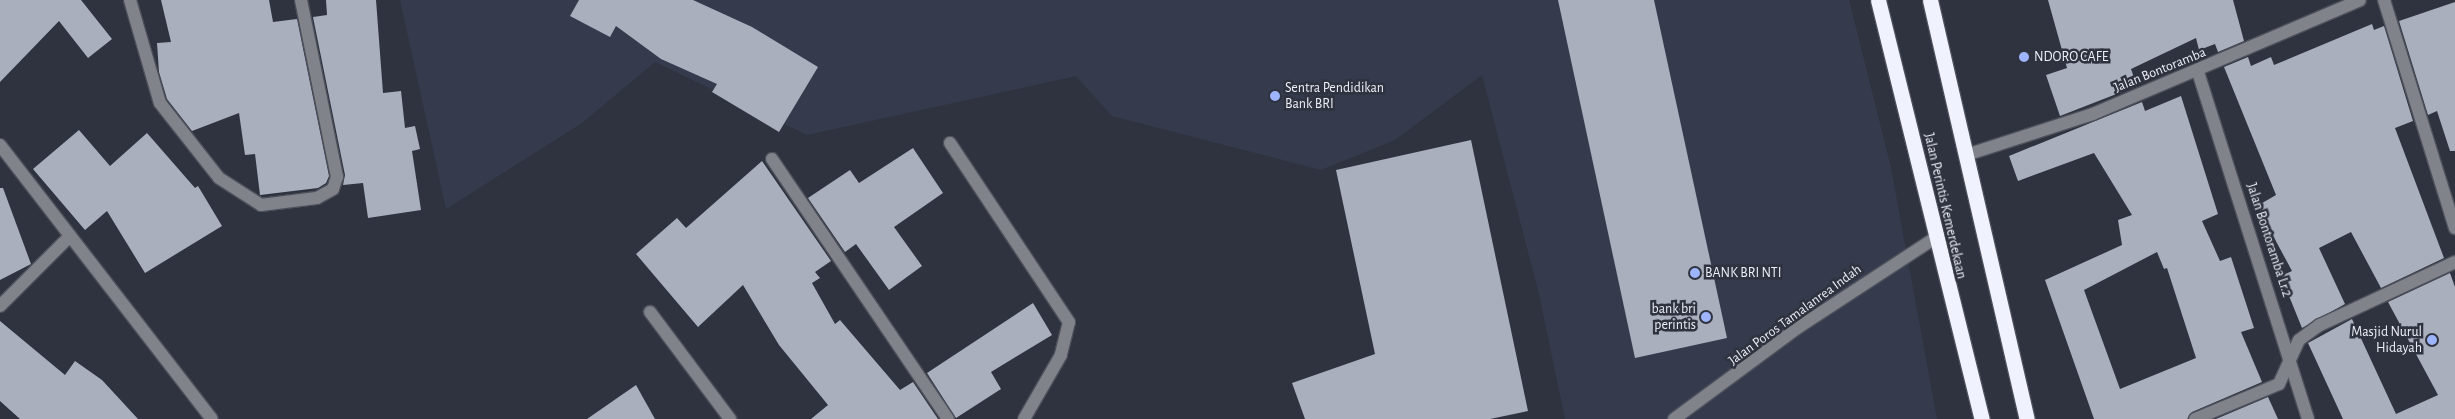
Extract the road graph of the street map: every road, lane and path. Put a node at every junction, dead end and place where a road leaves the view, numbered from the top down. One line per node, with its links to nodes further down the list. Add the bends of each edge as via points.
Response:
1 (130, 0): 2 (street, via 160,103 218,178 261,205 317,198 333,189 337,177)
2 (301, 0)
3 (1878, 0): 14 (highway, Jalan Perintis Kemerdekaan)
4 (1930, 0): 10 (highway)
5 (2360, 0): 7 (street, Jalan Bontoramba)
6 (2384, 0): 12 (street)
7 (2198, 72): 10 (street, Jalan Bontoramba, via 2085,117); 18 (street, Jalan Bontoramba Lr.2)
8 (950, 143): 22 (street, via 1069,322 1061,355)
9 (0, 145): 13 (street)
10 (1966, 155): 25 (highway)
11 (772, 160): 21 (street)
12 (2455, 228)
13 (70, 236): 16 (street); 19 (street)
14 (1935, 238): 23 (street, Jalan Poros Tamalanrea Indah, via 1807,322); 24 (highway, Jalan Perintis Kemerdekaan)
15 (2455, 262): 18 (street, via 2320,325 2299,340)
16 (0, 306)
17 (650, 312): 20 (street)
18 (2290, 362): 26 (street, via 2279,384); 27 (street, Jalan Bontoramba Lr.2)
19 (212, 419)
20 (730, 419)
21 (948, 419)
22 (1024, 419)
23 (1674, 419)
24 (1982, 419)
25 (2027, 419)
26 (2195, 419)
27 (2308, 419)

